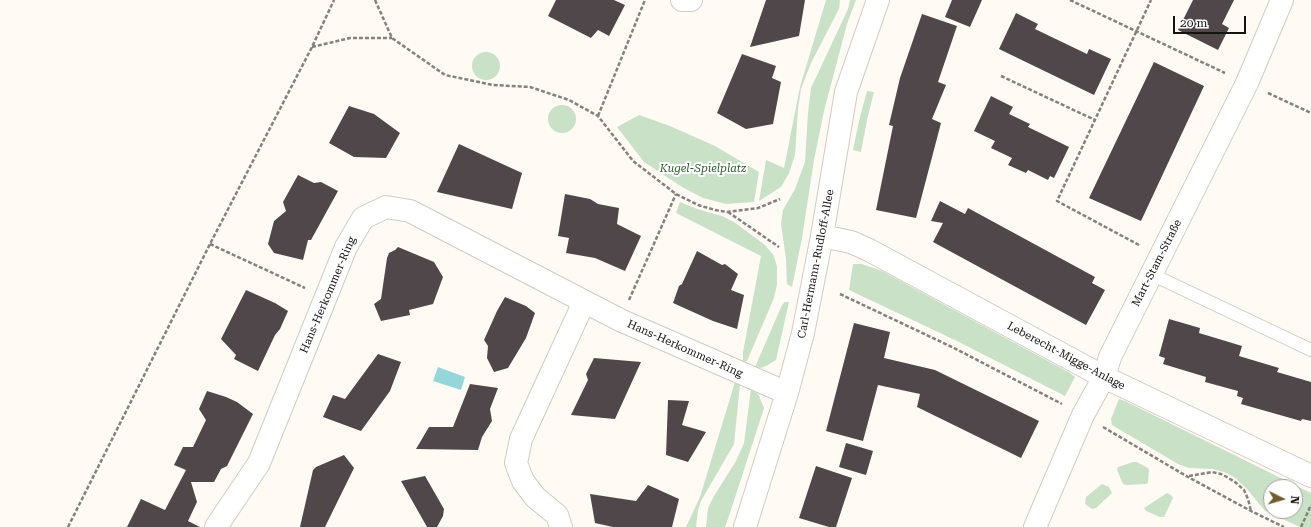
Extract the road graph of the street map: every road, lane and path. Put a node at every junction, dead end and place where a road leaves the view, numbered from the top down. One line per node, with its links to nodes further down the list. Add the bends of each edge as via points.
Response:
1 (334, 0): 12 (path)
2 (375, 0): 11 (path)
3 (645, 0): 16 (path)
4 (682, 0): 5 (street)
5 (691, 0)
6 (878, 0): 21 (street, Carl-Hermann-Rudloff-Allee, via 846,92)
7 (1070, 0): 10 (path)
8 (1151, 0): 10 (path)
9 (1282, 0): 14 (street, Mart-Stam-Straße)
10 (1136, 31): 14 (path); 17 (path)
11 (392, 38): 12 (path, via 350,38); 16 (path, via 445,76 493,85 530,87 569,100)
12 (312, 47): 22 (path)
13 (1001, 76): 17 (path)
14 (1247, 83): 15 (path); 25 (street, Mart-Stam-Straße)
15 (1311, 113)
16 (598, 116): 18 (path, via 634,161)
17 (1095, 120): 23 (path, via 1057,201)
18 (676, 194): 20 (path, via 698,205); 28 (path)
19 (780, 199): 20 (path, via 758,208)
20 (728, 212): 24 (path)
21 (822, 236): 30 (street, Leberecht-Migge-Anlage, via 850,242 869,250); 31 (street, Carl-Hermann-Rudloff-Allee, via 803,334)
22 (210, 244): 26 (path); 36 (path)
23 (1142, 246)
24 (779, 247)
25 (1152, 274): 29 (lane); 30 (street, Mart-Stam-Straße, via 1110,357)
26 (326, 298): 27 (street, Hans-Herkommer-Ring, via 346,247 363,218 386,207 410,211); 37 (street, Hans-Herkommer-Ring, via 259,464)
27 (584, 302): 28 (street, Hans-Herkommer-Ring); 38 (street, via 521,439 516,463 523,481 535,497 556,515)
28 (620, 320): 31 (street, Hans-Herkommer-Ring)
29 (1311, 350)
30 (1104, 377): 32 (street, Leberecht-Migge-Anlage); 40 (street, Mart-Stam-Straße, via 1083,415)
31 (787, 393): 39 (street, Carl-Hermann-Rudloff-Allee)
32 (1311, 476)
33 (1188, 477): 35 (path, via 1212,472 1227,477 1244,490)
34 (1311, 505): 41 (path)
35 (1251, 511)
36 (68, 527)
37 (216, 527)
38 (561, 527)
39 (745, 527)
40 (1035, 527)
41 (1301, 527)

